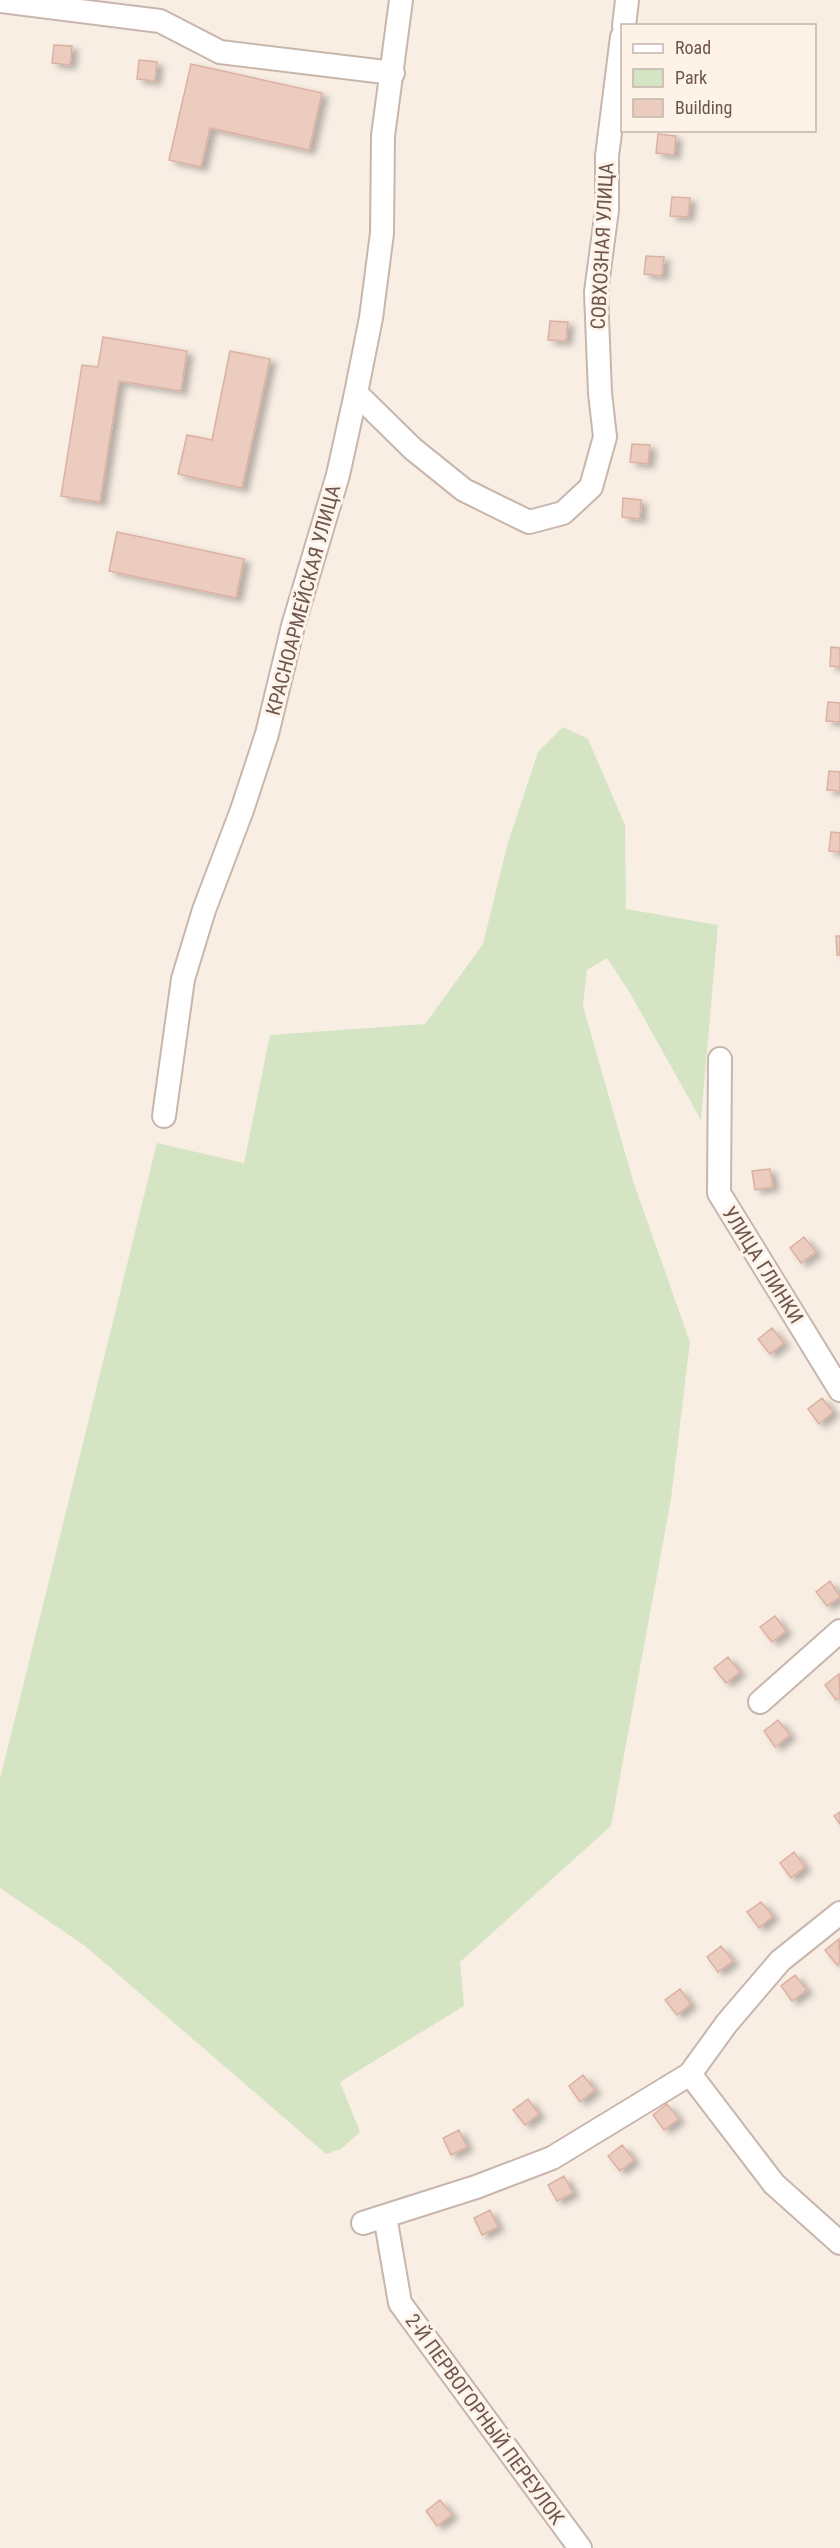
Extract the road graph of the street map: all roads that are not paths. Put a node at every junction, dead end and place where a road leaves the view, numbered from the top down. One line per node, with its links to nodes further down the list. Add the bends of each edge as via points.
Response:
1 (401, 0): 6 (street, КРАСНОАРМЕЙСКАЯ УЛИЦА)
2 (627, 0): 4 (street)
3 (0, 1): 6 (street, via 160,21 220,52)
4 (624, 24)
5 (621, 45): 7 (street, СОВХОЗНАЯ УЛИЦА, via 596,292 605,437 591,487 563,513 529,522 464,490 413,449)
6 (393, 73): 7 (street, КРАСНОАРМЕЙСКАЯ УЛИЦА, via 383,136 382,233)
7 (356, 393): 9 (street, КРАСНОАРМЕЙСКАЯ УЛИЦА, via 338,475 293,626 267,734 183,980)
8 (720, 1059): 10 (street, УЛИЦА ГЛИНКИ, via 719,1193)
9 (164, 1116)
10 (840, 1390)
11 (840, 1630): 12 (street)
12 (760, 1702)
13 (840, 1913): 14 (street, via 780,1961)
14 (690, 2074): 15 (street, via 552,2158); 17 (street, via 774,2184)
15 (385, 2216): 16 (street); 18 (street, 2-Й ПЕРВОГОРНЫЙ ПЕРЕУЛОК, via 400,2303)
16 (363, 2223)
17 (840, 2243)
18 (580, 2548)

